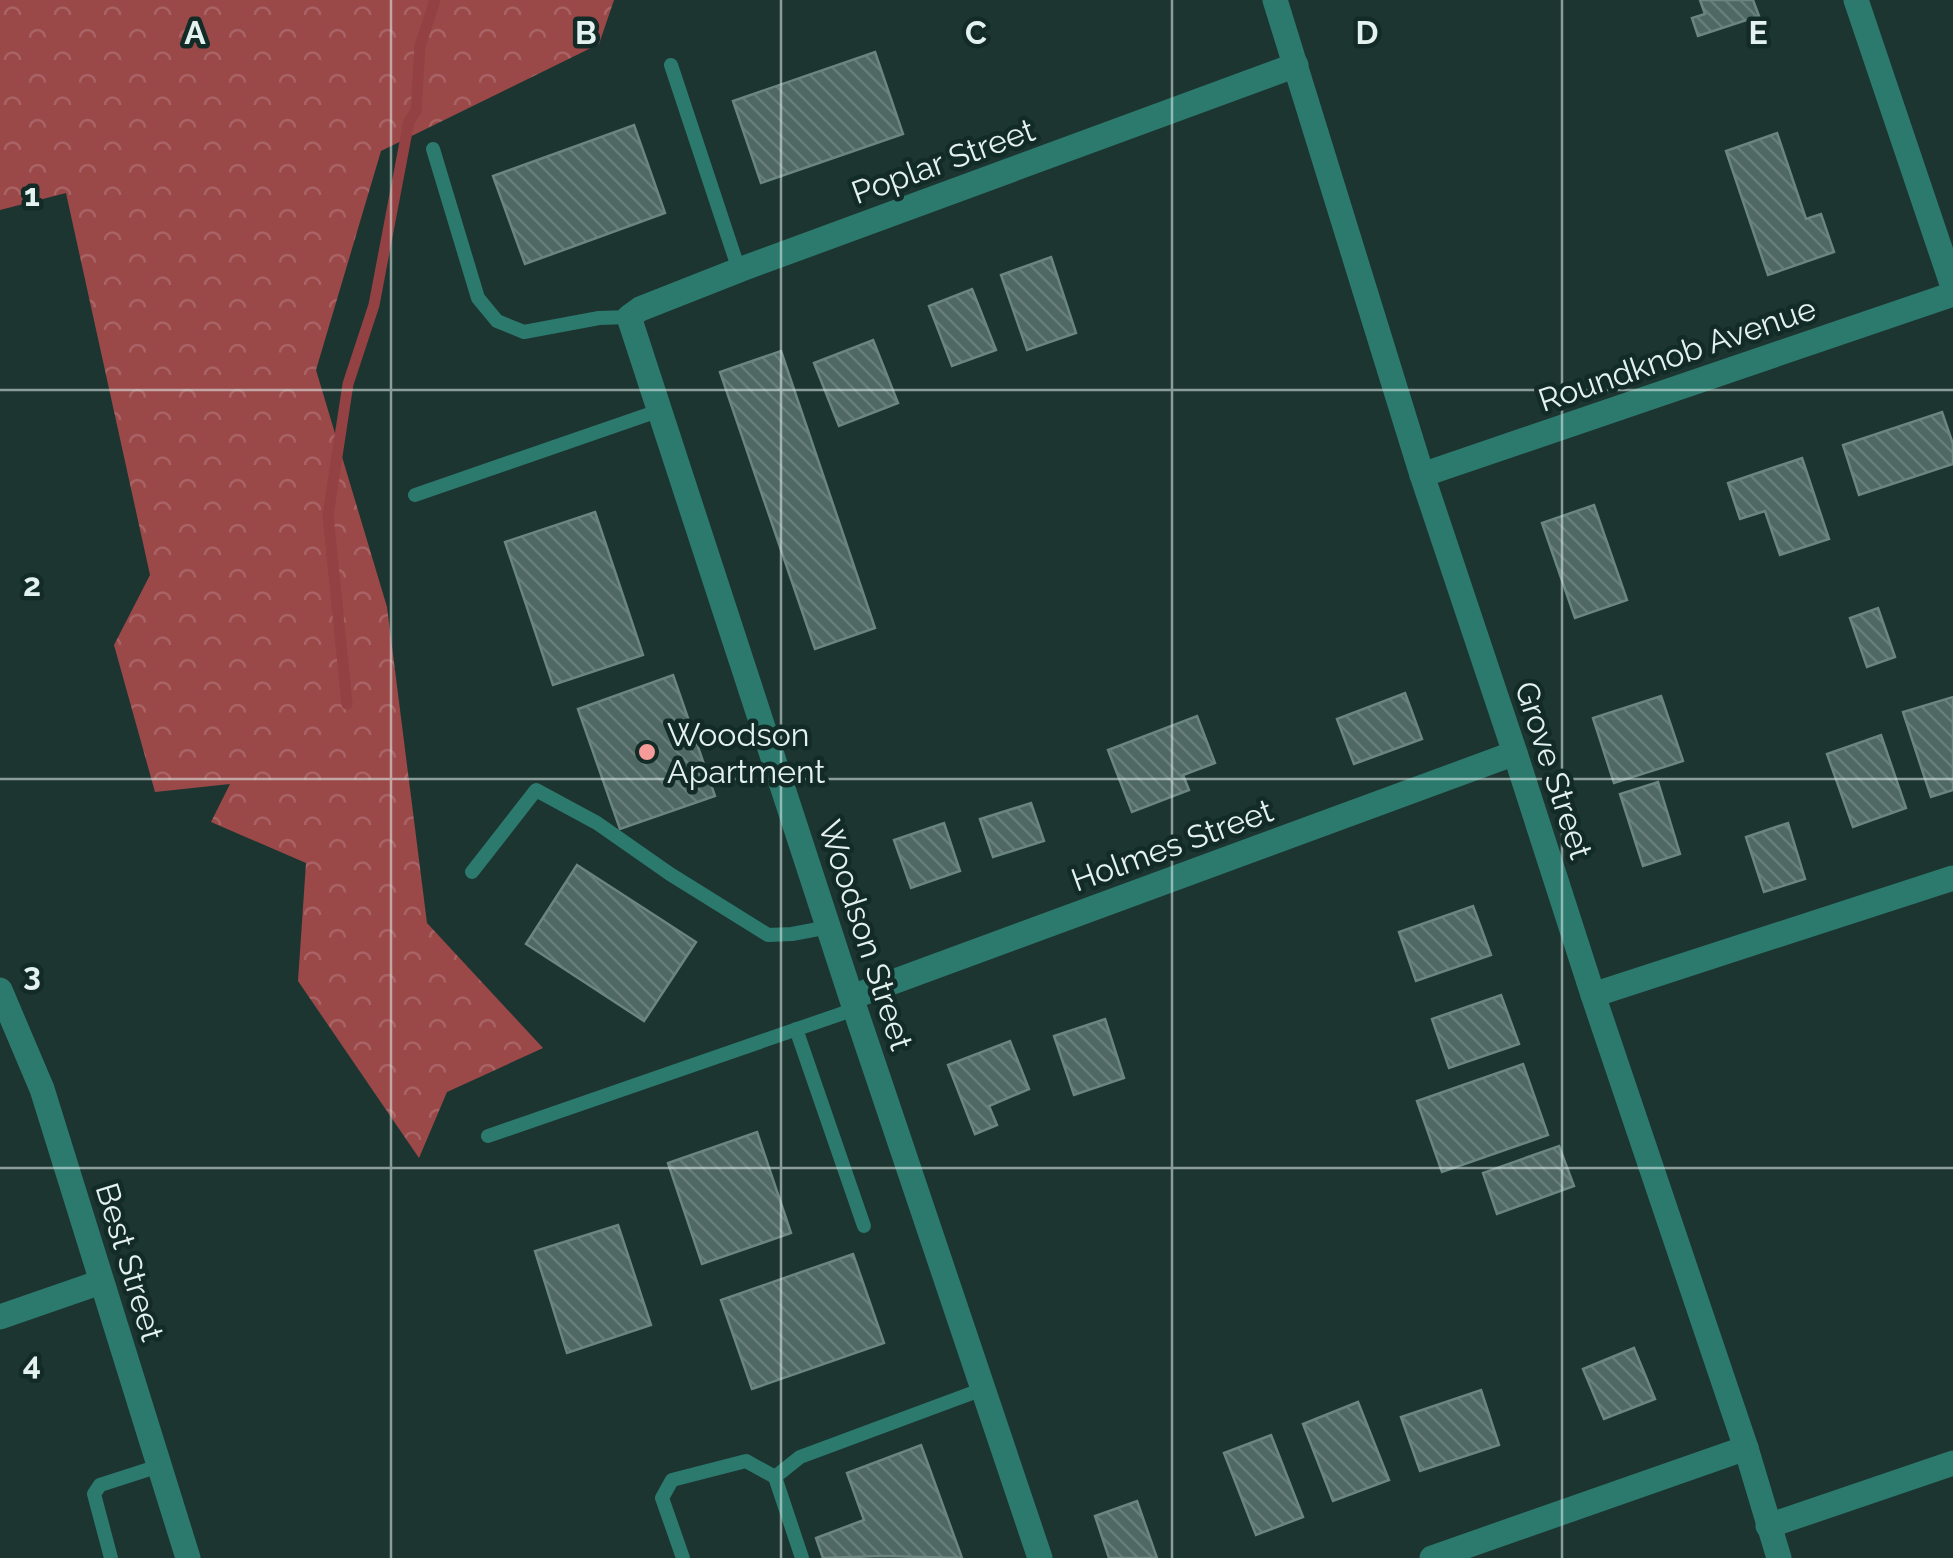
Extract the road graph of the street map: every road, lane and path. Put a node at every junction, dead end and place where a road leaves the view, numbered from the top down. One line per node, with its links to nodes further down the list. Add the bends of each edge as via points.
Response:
1 (1275, 0): 4 (street, Grove Street)
2 (1856, 0): 7 (street)
3 (671, 65): 6 (lane)
4 (1296, 65): 6 (street, Poplar Street); 10 (street, Grove Street)
5 (432, 148): 8 (lane, via 478,298 497,322 524,332 599,318)
6 (739, 270): 8 (street, Poplar Street, via 640,309)
7 (1953, 291): 10 (street, Roundknob Avenue)
8 (631, 325): 9 (street, Woodson Street)
9 (658, 411): 11 (lane); 15 (street, Woodson Street)
10 (1422, 475): 12 (street, Grove Street)
11 (414, 495)
12 (1516, 753): 17 (street, Grove Street); 18 (street, Holmes Street)
13 (472, 872): 15 (lane, via 536,790 768,935)
14 (1953, 878): 17 (street)
15 (829, 927): 18 (street, Woodson Street)
16 (0, 990): 22 (street, Best Street, via 42,1089)
17 (1592, 995): 25 (street, Grove Street)
18 (853, 1003): 19 (lane); 24 (street, Woodson Street)
19 (796, 1029): 20 (lane); 21 (lane)
20 (488, 1136)
21 (864, 1226)
22 (101, 1282): 23 (street); 27 (street, Best Street)
23 (0, 1317)
24 (983, 1389): 28 (lane, via 800,1457); 35 (street, Woodson Street)
25 (1746, 1448): 29 (street, Grove Street); 30 (street)
26 (1953, 1464): 29 (street)
27 (159, 1466): 31 (lane, via 100,1485 94,1494); 32 (street, Best Street)
28 (775, 1477): 33 (lane, via 746,1461 672,1480 662,1498); 34 (lane)
29 (1768, 1526): 37 (street, Grove Street)
30 (1460, 1554): 36 (street)
31 (112, 1558)
32 (188, 1558)
33 (684, 1558)
34 (802, 1558)
35 (1040, 1558)
36 (1432, 1558)
37 (1779, 1558)

